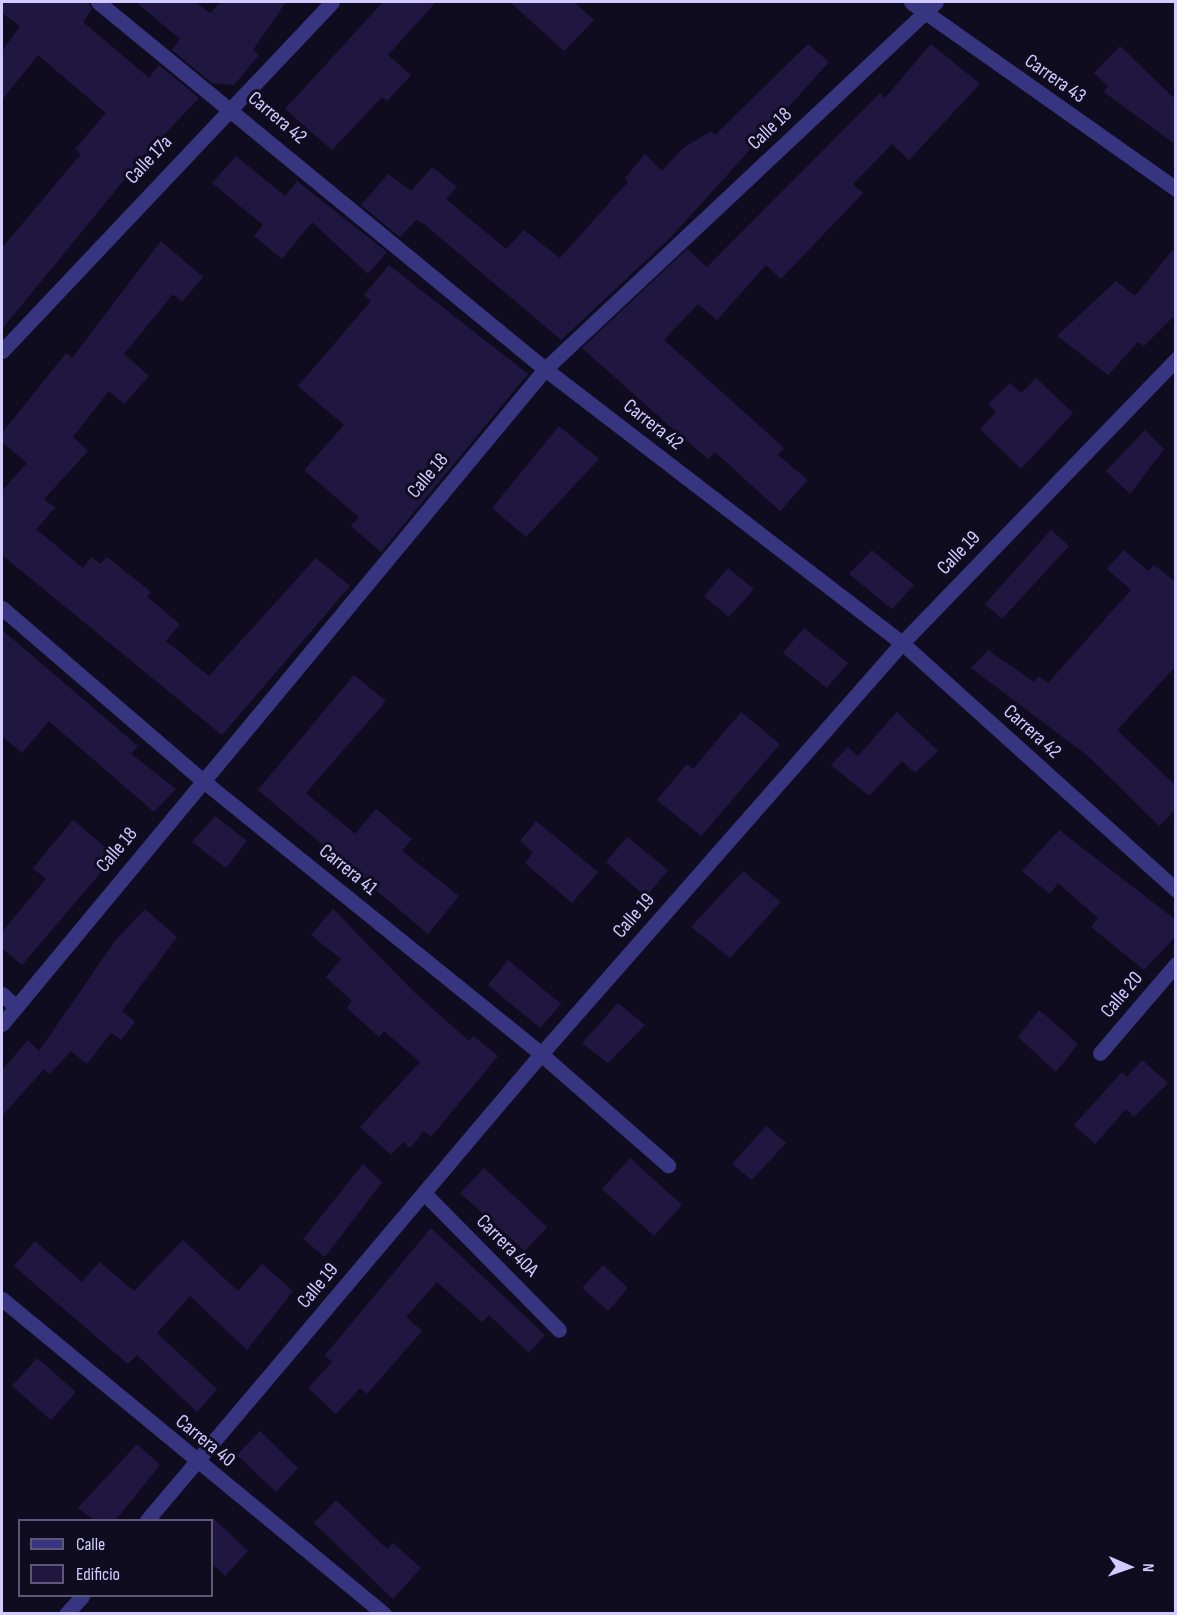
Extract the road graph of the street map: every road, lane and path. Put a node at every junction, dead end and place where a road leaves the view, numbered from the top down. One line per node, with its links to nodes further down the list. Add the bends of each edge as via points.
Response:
1 (98, 2): 6 (street, Carrera 42)
2 (332, 2): 6 (street, Calle 17a)
3 (911, 2): 5 (street, Carrera 43)
4 (936, 2): 5 (street, Calle 18)
5 (924, 13): 7 (street, Carrera 43); 10 (street, Calle 18)
6 (228, 105): 8 (street, Calle 17a); 10 (street, Carrera 42)
7 (1176, 189)
8 (2, 351)
9 (1176, 359): 12 (street, Calle 19)
10 (545, 369): 12 (street, Carrera 42); 13 (street, Calle 18)
11 (2, 608): 13 (street, Carrera 41)
12 (902, 643): 14 (street, Carrera 42); 20 (street, Calle 19)
13 (202, 780): 17 (street, Calle 18); 20 (street, Carrera 41)
14 (1176, 890)
15 (1176, 964): 19 (street, Calle 20)
16 (2, 994): 17 (street)
17 (15, 1006): 18 (street, Calle 18)
18 (2, 1024)
19 (1100, 1053)
20 (541, 1054): 21 (street, Carrera 41); 22 (street, Calle 19)
21 (668, 1165)
22 (424, 1193): 24 (street, Carrera 40A); 25 (street, Calle 19)
23 (2, 1299): 25 (street, Carrera 40)
24 (559, 1330)
25 (198, 1462): 26 (street, Calle 19); 29 (street, Carrera 40)
26 (149, 1519)
27 (81, 1597): 28 (street)
28 (66, 1614)
29 (384, 1614)

